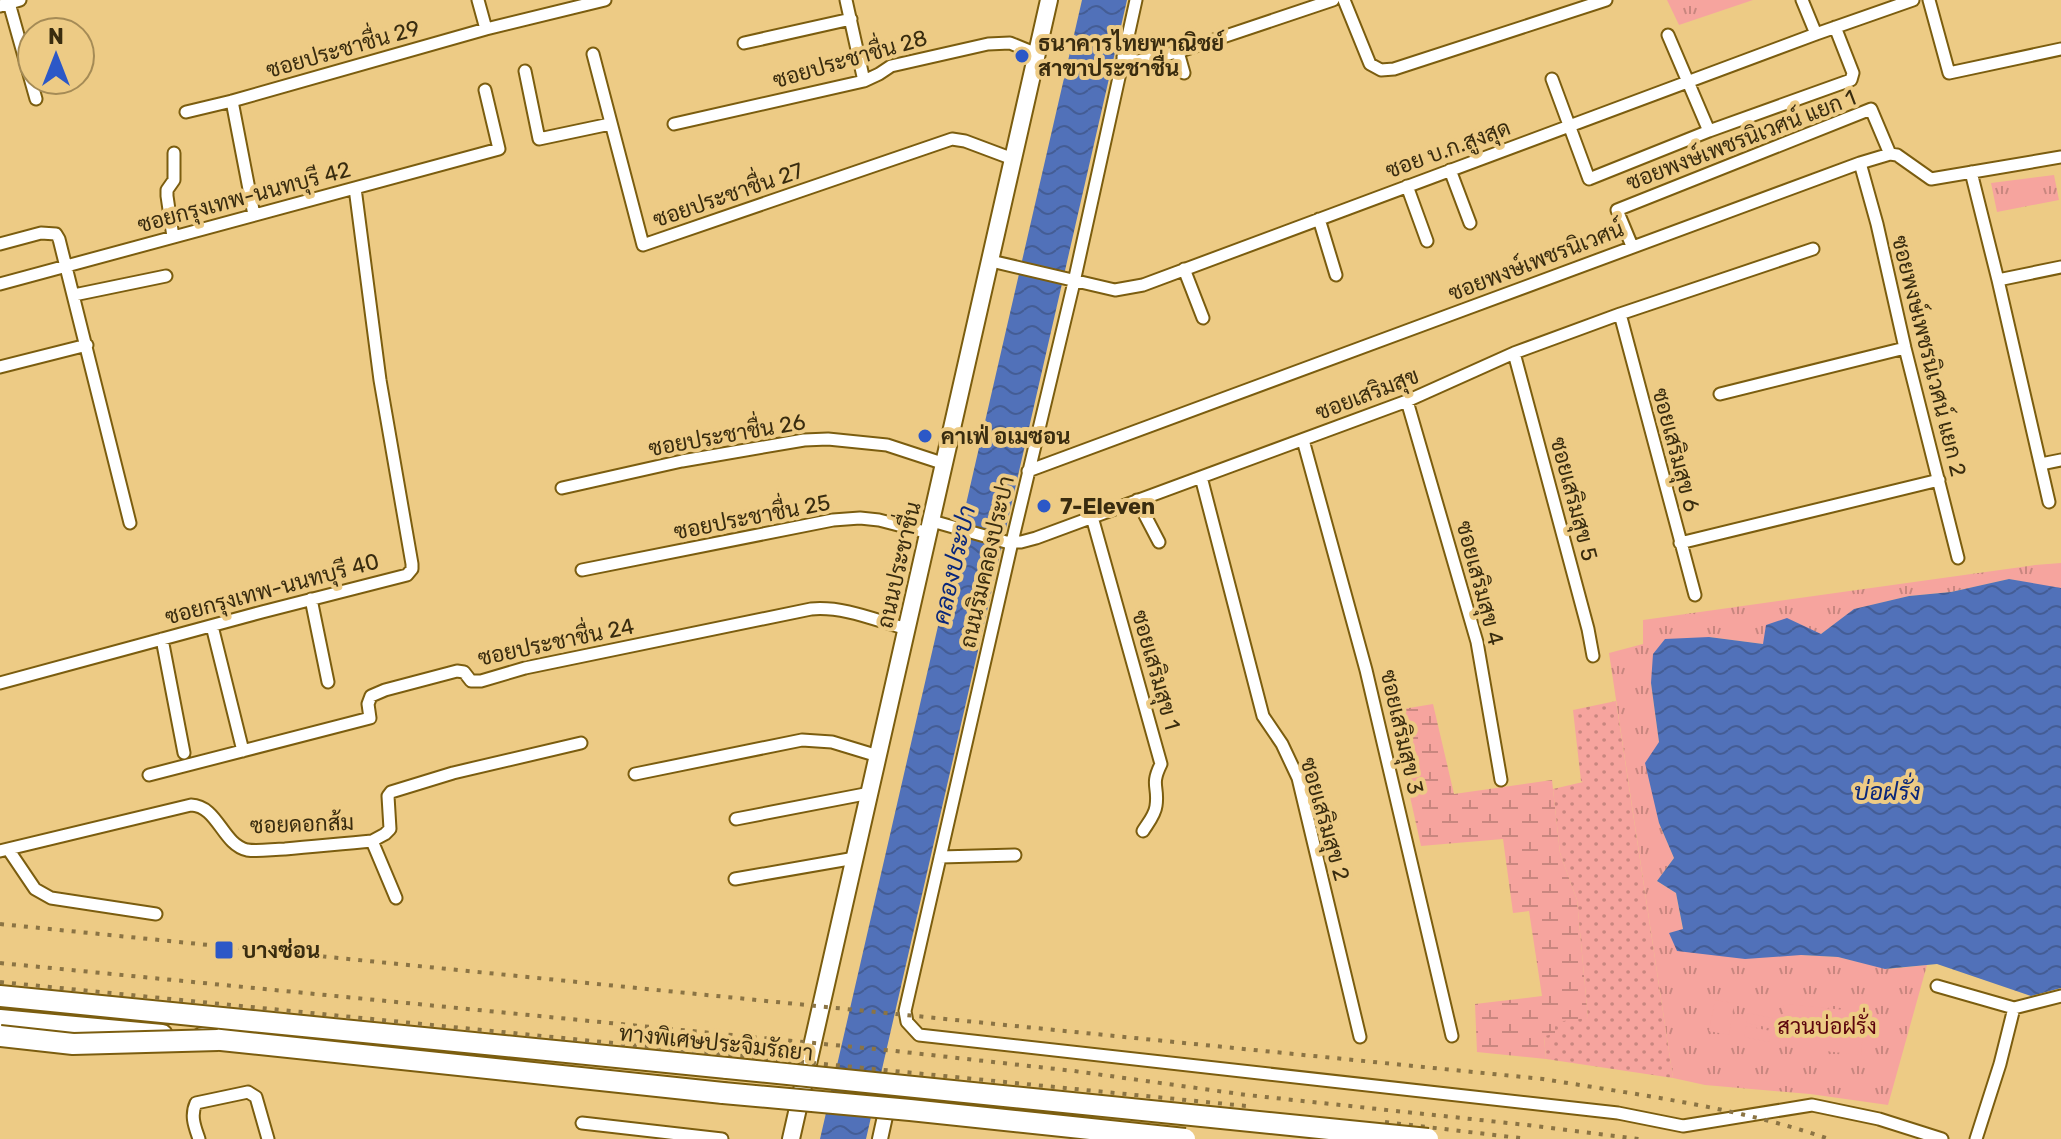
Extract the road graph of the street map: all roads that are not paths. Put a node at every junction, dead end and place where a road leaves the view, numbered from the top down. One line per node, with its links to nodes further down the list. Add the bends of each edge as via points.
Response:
1 (478, 0): 15 (street)
2 (605, 0): 15 (street, ซอยประชาชื่น 29)
3 (846, 0): 13 (street)
4 (1049, 0): 22 (main road, ถนนประชาชื่น)
5 (1136, 0): 23 (street, ถนนริมคลองประปา)
6 (1333, 0): 20 (street)
7 (1344, 0): 8 (street, via 1370,64 1381,70)
8 (1606, 0)
9 (1802, 0): 16 (street)
10 (1913, 0): 14 (street, ซอย บ.ก.สูงสุด)
11 (1929, 0): 19 (street, via 1949,73)
12 (10, 3): 30 (street)
13 (851, 19): 18 (street); 27 (street)
14 (1835, 27): 16 (street, ซอย บ.ก.สูงสุด); 36 (street, via 1851,80)
15 (486, 29): 31 (street, ซอยประชาชื่น 29)
16 (1816, 34): 28 (street, ซอย บ.ก.สูงสุด)
17 (1668, 35): 28 (street)
18 (744, 43)
19 (2061, 49)
20 (1178, 52): 23 (street, via 1137,61); 25 (street)
21 (593, 54): 33 (street, ซอยประชาชื่น 27)
22 (1037, 54): 27 (street, ซอยประชาชื่น 28, via 1010,43 988,44 891,66); 40 (main road, ถนนประชาชื่น)
23 (1123, 57): 61 (street, ถนนริมคลองประปา)
24 (525, 71): 33 (street, via 539,139)
25 (1184, 73)
26 (1552, 79): 35 (street)
27 (864, 81): 34 (street, ซอยประชาชื่น 28)
28 (1687, 81): 35 (street, ซอย บ.ก.สูงสุด); 36 (street)
29 (485, 90): 45 (street, ซอยกรุงเทพ-นนทบุรี 42, via 499,149)
30 (36, 99)
31 (232, 101): 32 (street, ซอยประชาชื่น 29); 46 (street)
32 (186, 112)
33 (610, 124): 40 (street, ซอยประชาชื่น 27, via 643,245 952,139)
34 (674, 124)
35 (1569, 125): 36 (street, via 1589,179); 42 (street, ซอย บ.ก.สูงสุด)
36 (1709, 131)
37 (174, 153): 49 (street, via 174,180 167,190)
38 (1890, 154): 41 (street, ซอยพงษ์เพชรนิเวศน์); 43 (street, via 1931,179); 52 (street, ซอยพงษ์เพชรนิเวศน์ แยก 1, via 1871,109 1617,210)
39 (2061, 157): 43 (street)
40 (1013, 159): 54 (main road, ถนนประชาชื่น)
41 (1860, 163): 52 (street, ซอยพงษ์เพชรนิเวศน์); 67 (street, ซอยพงษ์เพชรนิเวศน์ แยก 2)
42 (1450, 170): 44 (street, ซอย บ.ก.สูงสุด); 48 (street)
43 (1971, 172): 60 (street)
44 (1407, 186): 47 (street, ซอย บ.ก.สูงสุด); 50 (street)
45 (355, 188): 46 (street, ซอยกรุงเทพ-นนทบุรี 42); 91 (street, ซอยกรุงเทพ-นนทบุรี 40, via 412,569 407,575)
46 (254, 215): 49 (street, ซอยกรุงเทพ-นนทบุรี 42)
47 (1319, 219): 57 (street, ซอย บ.ก.สูงสุด); 58 (street)
48 (1470, 223)
49 (173, 237): 55 (street, ซอยกรุงเทพ-นนทบุรี 42)
50 (1427, 241)
51 (0, 244): 55 (street, via 56,234)
52 (1632, 246): 76 (street, ซอยพงษ์เพชรนิเวศน์)
53 (1813, 249): 64 (street, ซอยเสริมสุข)
54 (991, 261): 61 (street, ซอย บ.ก.สูงสุด); 74 (main road, ถนนประชาชื่น)
55 (67, 266): 62 (street, ซอยกรุงเทพ-นนทบุรี 42); 63 (street)
56 (2061, 267): 60 (street)
57 (1184, 269): 61 (street, ซอย บ.ก.สูงสุด, via 1115,290); 65 (street)
58 (1336, 275)
59 (166, 276): 63 (street)
60 (1998, 280): 75 (street)
61 (1071, 281): 76 (street, ถนนริมคลองประปา)
62 (0, 284)
63 (74, 295): 66 (street)
64 (1620, 314): 68 (street, ซอยเสริมสุข); 87 (street, ซอยเสริมสุข 6)
65 (1203, 318)
66 (87, 345): 69 (street); 83 (street)
67 (1905, 348): 70 (street); 78 (street, ซอยพงษ์เพชรนิเวศน์ แยก 2)
68 (1514, 353): 71 (street, ซอยเสริมสุข); 95 (street, ซอยเสริมสุข 5)
69 (0, 367)
70 (1720, 394)
71 (1407, 401): 72 (street, ซอยเสริมสุข); 104 (street, ซอยเสริมสุข 4, via 1477,642)
72 (1303, 440): 77 (street, ซอยเสริมสุข); 123 (street, ซอยเสริมสุข 3, via 1366,670)
73 (2061, 460): 75 (street)
74 (945, 464): 79 (street, ซอยประชาชื่น 26, via 887,445 804,440); 84 (main road, ถนนประชาชื่น)
75 (2041, 464): 81 (street)
76 (1028, 471): 86 (street, ถนนริมคลองประปา)
77 (1201, 477): 80 (street, ซอยเสริมสุข); 124 (street, ซอยเสริมสุข 2, via 1263,716 1298,778)
78 (1939, 480): 87 (street); 88 (street, ซอยพงษ์เพชรนิเวศน์ แยก 2)
79 (562, 488)
80 (1137, 500): 82 (street, ซอยเสริมสุข); 85 (street)
81 (2049, 502)
82 (1092, 517): 86 (street, ซอยเสริมสุข); 107 (street, ซอยเสริมสุข 1, via 1161,764 1154,781 1155,811)
83 (130, 523)
84 (930, 527): 86 (street); 89 (street, ซอยประชาชื่น 25, via 833,520); 93 (main road, ถนนประชาชื่น)
85 (1159, 542)
86 (1009, 543): 111 (street, ถนนริมคลองประปา)
87 (1680, 543): 90 (street, ซอยเสริมสุข 6)
88 (1958, 558)
89 (582, 570)
90 (1695, 595)
91 (311, 599): 92 (street, ซอยกรุงเทพ-นนทบุรี 40); 96 (street)
92 (212, 626): 94 (street, ซอยกรุงเทพ-นนทบุรี 40); 99 (street)
93 (907, 629): 99 (street, ซอยประชาชื่น 24, via 850,612 811,609 481,681 457,671 371,696 370,718); 101 (main road, ถนนประชาชื่น)
94 (162, 639): 97 (street, ซอยกรุงเทพ-นนทบุรี 40); 100 (street)
95 (1593, 656)
96 (328, 682)
97 (0, 683)
98 (581, 743): 108 (street, ซอยดอกส้ม, via 391,792 390,829)
99 (243, 751): 103 (street, ซอยประชาชื่น 24)
100 (184, 753)
101 (878, 756): 102 (street, via 832,742 802,740); 105 (main road, ถนนประชาชื่น)
102 (635, 774)
103 (149, 775)
104 (1501, 780)
105 (870, 793): 106 (street); 112 (main road, ถนนประชาชื่น)
106 (736, 819)
107 (1143, 831)
108 (372, 841): 109 (street, ซอยดอกส้ม, via 247,850 208,811 191,805); 114 (street)
109 (4, 850): 115 (street, via 35,889 51,898)
110 (1015, 855): 111 (street)
111 (940, 857): 136 (street, ถนนริมคลองประปา, via 905,1011 919,1035 1618,1113 1683,1126 1812,1105)
112 (855, 858): 113 (street); 127 (main road, ถนนประชาชื่น)
113 (735, 879)
114 (396, 898)
115 (156, 914)
116 (1937, 986): 119 (street)
117 (0, 996): 135 (highway, ทางพิเศษประจิมรัถยา, bridge)
118 (2061, 996): 119 (street)
119 (2014, 1008): 137 (street)
120 (0, 1020): 125 (highway, bridge)
121 (0, 1029): 127 (street)
122 (0, 1036): 125 (highway, bridge, via 73,1044)
123 (1452, 1036)
124 (1360, 1037)
125 (218, 1040): 134 (highway, bridge)
126 (891, 1089): 133 (street)
127 (798, 1109): 132 (main road, ถนนประชาชื่น)
128 (582, 1123): 131 (street)
129 (199, 1139): 130 (street, via 193,1119 196,1103 248,1092 256,1097)
130 (268, 1139)
131 (722, 1139)
132 (791, 1139)
133 (880, 1139)
134 (1185, 1139)
135 (1428, 1139)
136 (1942, 1139)
137 (1976, 1139)

